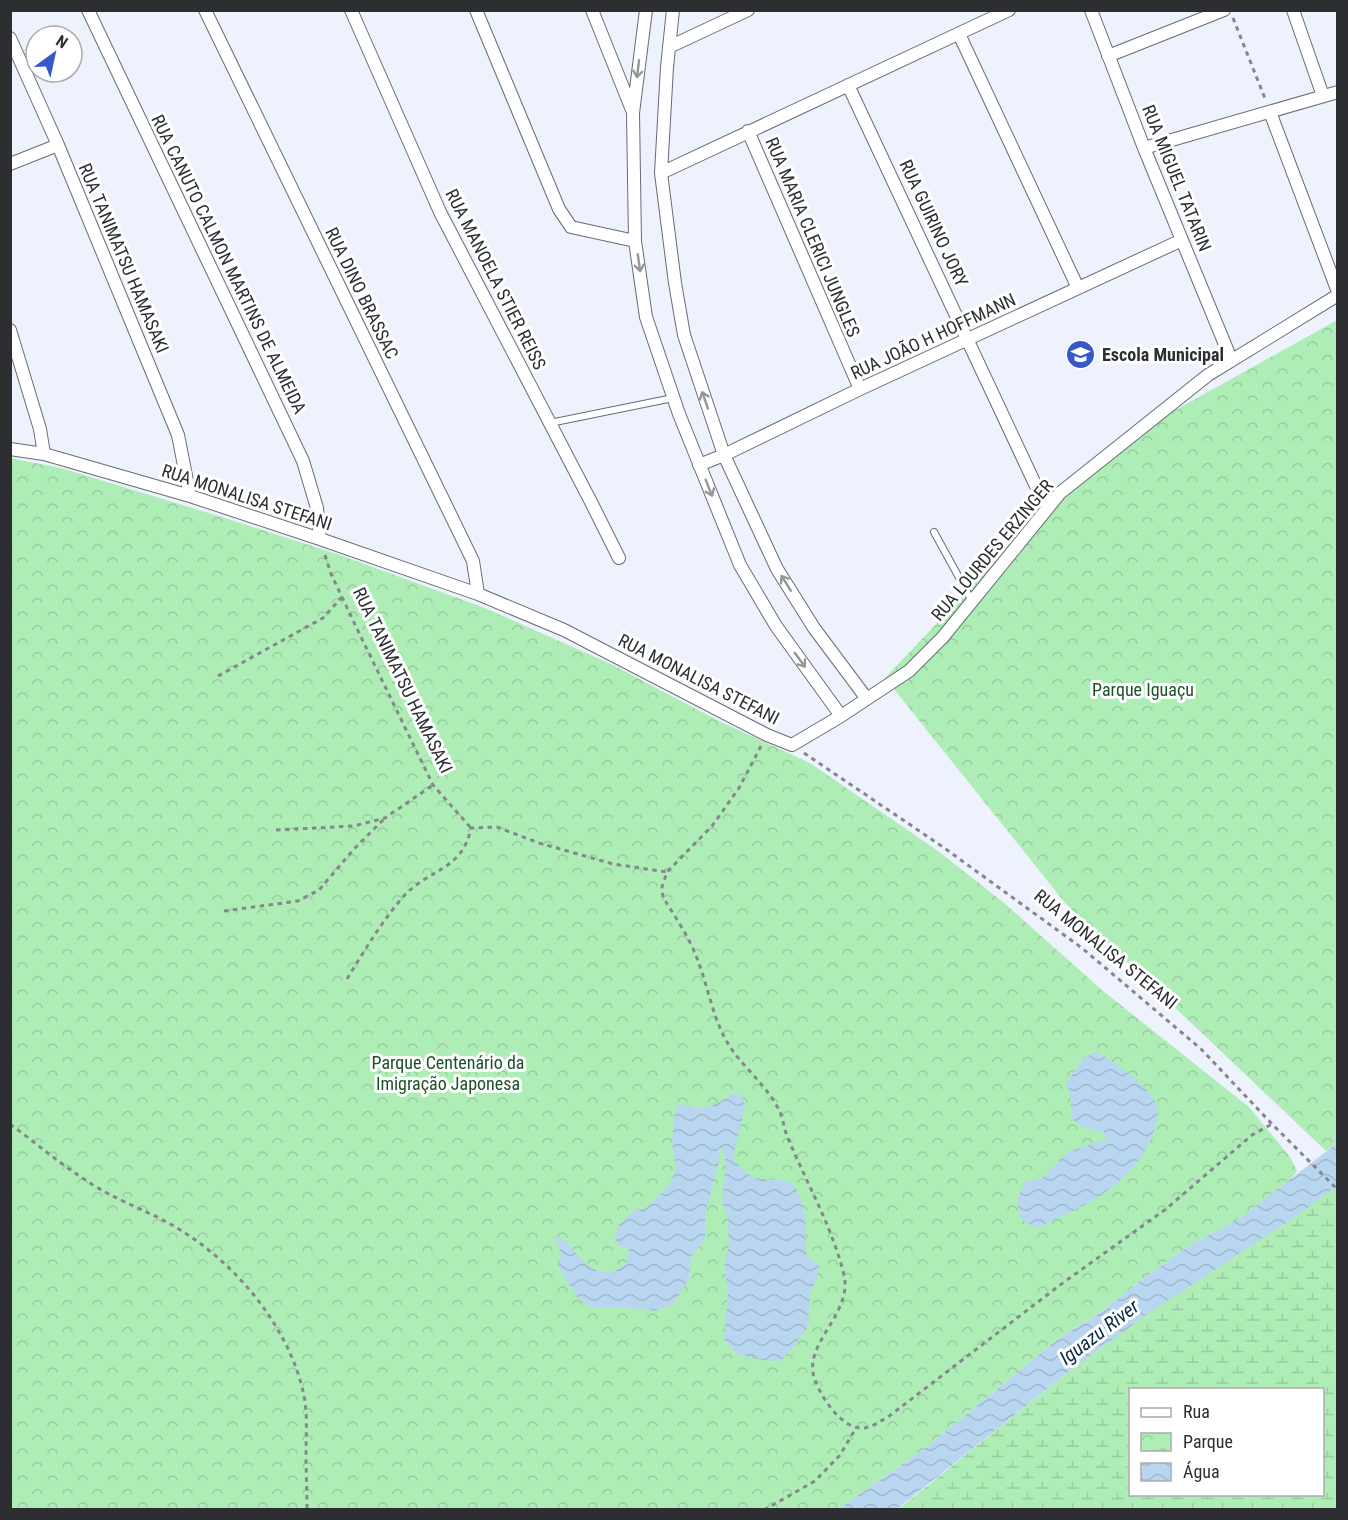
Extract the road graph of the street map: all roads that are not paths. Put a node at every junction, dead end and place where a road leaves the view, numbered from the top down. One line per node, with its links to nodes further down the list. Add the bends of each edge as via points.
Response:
1 (88, 10): 44 (street, RUA CANUTO CALMON MARTINS DE ALMEIDA, via 303,461 317,508)
2 (205, 10): 46 (street, RUA DINO BRASSAC, via 473,561)
3 (351, 10): 36 (street, RUA MANOELA STIER REISS, via 440,212)
4 (476, 10): 28 (street, via 559,209 571,227)
5 (592, 10): 21 (street)
6 (646, 10): 21 (street, one-way to 21)
7 (673, 10): 15 (street)
8 (748, 10): 15 (street)
9 (1009, 10): 13 (street)
10 (1091, 10): 16 (street, RUA MIGUEL TATARIN)
11 (1293, 10): 19 (street)
12 (1218, 12): 16 (street)
13 (959, 34): 17 (street); 29 (street)
14 (10, 38): 23 (street, RUA TANIMATSU HAMASAKI)
15 (669, 47): 26 (street)
16 (1108, 56): 24 (street, RUA MIGUEL TATARIN)
17 (848, 85): 22 (street); 32 (street, RUA GUIRINO JORY)
18 (1338, 92): 19 (street)
19 (1323, 96): 20 (street)
20 (1270, 112): 24 (street); 30 (street)
21 (633, 113): 28 (street)
22 (748, 131): 26 (street); 34 (street, RUA MARIA CLERICI JUNGLES)
23 (58, 145): 25 (street); 41 (street, RUA TANIMATSU HAMASAKI, via 178,435)
24 (1144, 148): 27 (street, RUA MIGUEL TATARIN)
25 (10, 164)
26 (661, 173): 39 (street, one-way to 26, via 684,335)
27 (1182, 240): 29 (street, RUA JOÃO H HOFFMANN); 33 (street, RUA MIGUEL TATARIN)
28 (635, 241): 35 (street, one-way to 35, via 646,317)
29 (1078, 288): 32 (street, RUA JOÃO H HOFFMANN)
30 (1338, 293): 33 (street, RUA LOURDES ERZINGER)
31 (10, 330): 38 (street)
32 (969, 339): 34 (street, RUA JOÃO H HOFFMANN); 42 (street, RUA GUIRINO JORY)
33 (1232, 359): 42 (street, RUA LOURDES ERZINGER)
34 (860, 389): 39 (street, RUA JOÃO H HOFFMANN)
35 (673, 398): 36 (lane); 40 (street)
36 (550, 423): 45 (street, RUA MANOELA STIER REISS)
37 (10, 449): 38 (street, RUA MONALISA STEFANI)
38 (44, 454): 41 (street, RUA MONALISA STEFANI)
39 (724, 455): 40 (street, RUA JOÃO H HOFFMANN); 48 (street, one-way to 39, via 814,628 777,569)
40 (699, 465): 49 (street, one-way to 49, via 740,565 776,626)
41 (190, 496): 44 (street, RUA MONALISA STEFANI)
42 (1048, 506): 47 (street, RUA LOURDES ERZINGER)
43 (934, 532): 47 (lane)
44 (320, 539): 46 (street, RUA MONALISA STEFANI)
45 (619, 558)
46 (478, 594): 50 (street, RUA MONALISA STEFANI, via 564,630)
47 (973, 602): 48 (street, RUA LOURDES ERZINGER, via 909,671)
48 (867, 699): 49 (street, RUA LOURDES ERZINGER)
49 (841, 716): 50 (street, RUA LOURDES ERZINGER)
50 (792, 745)

